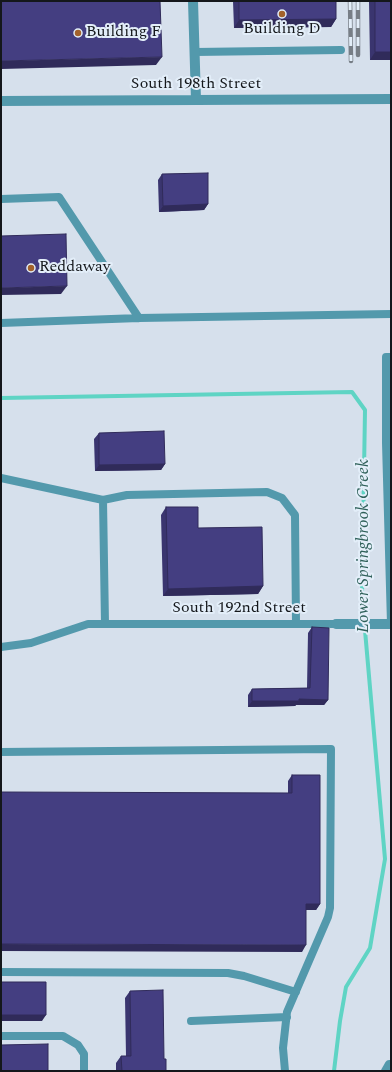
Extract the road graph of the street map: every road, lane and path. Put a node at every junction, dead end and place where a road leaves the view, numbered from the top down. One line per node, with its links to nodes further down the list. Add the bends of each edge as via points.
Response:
1 (193, 1): 3 (street)
2 (341, 50): 3 (lane)
3 (195, 52): 6 (street)
4 (391, 99): 6 (street, South 198th Street)
5 (1, 100): 6 (street, South 198th Street)
6 (196, 100)
7 (1, 199): 9 (lane, via 59,198)
8 (391, 314): 9 (lane)
9 (139, 318): 10 (lane)
10 (1, 323)
11 (391, 356): 12 (lane, via 386,356)
12 (389, 395): 18 (lane, via 386,443)
13 (1, 478): 14 (lane)
14 (103, 500): 15 (lane); 16 (lane, via 127,495 267,492 282,498 295,515)
15 (105, 624): 16 (lane, South 192nd Street); 19 (lane, South 192nd Street, via 88,624 31,643)
16 (296, 624): 17 (lane, South 192nd Street)
17 (336, 624): 18 (street, South 192nd Street)
18 (387, 624)
19 (1, 647)
20 (1, 752): 22 (lane, via 331,749 330,908)
21 (1, 972): 22 (lane, via 228,973)
22 (296, 992): 23 (lane)
23 (287, 1018): 24 (lane); 28 (lane, via 283,1048)
24 (192, 1020)
25 (1, 1036): 27 (lane, via 63,1036 78,1045 84,1054)
26 (391, 1064): 29 (lane)
27 (84, 1071)
28 (285, 1071)
29 (385, 1071)

